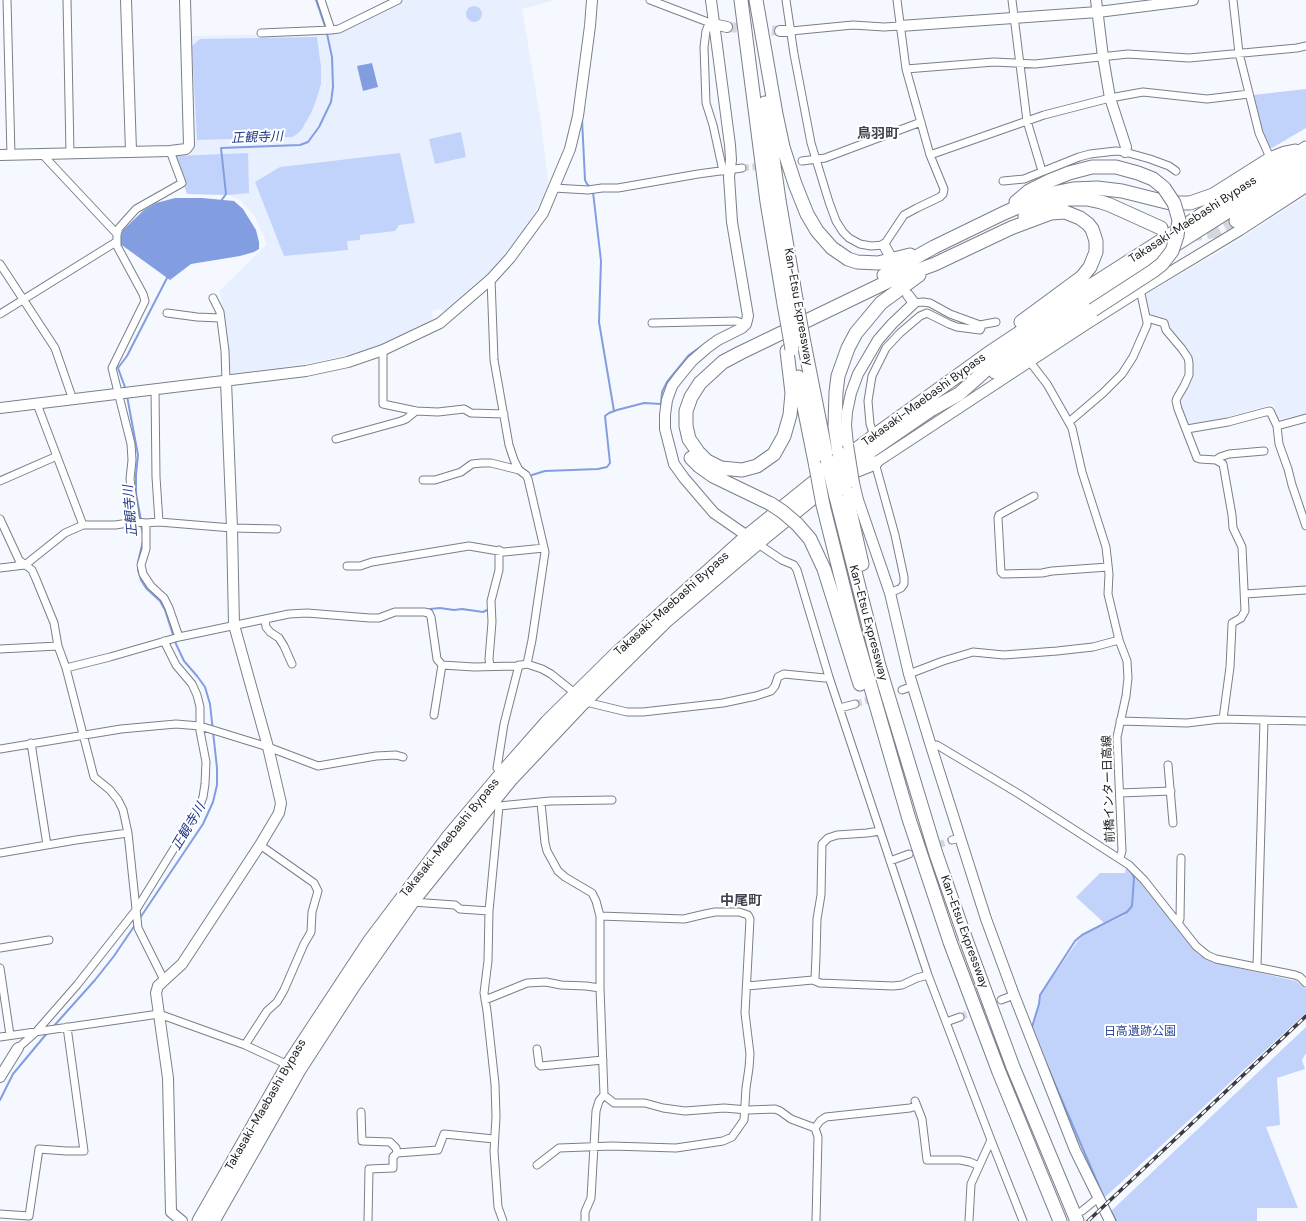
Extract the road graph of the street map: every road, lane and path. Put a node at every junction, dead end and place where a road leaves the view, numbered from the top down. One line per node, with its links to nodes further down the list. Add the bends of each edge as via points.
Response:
1 (7, 0): 44 (street)
2 (66, 0): 40 (street)
3 (126, 0): 37 (street)
4 (186, 0): 38 (street, via 189,145 186,149)
5 (321, 0): 24 (street)
6 (398, 0): 24 (street, via 339,29)
7 (592, 0): 56 (street, via 578,116 570,149)
8 (650, 0): 21 (street)
9 (711, 0): 21 (street)
10 (741, 0): 73 (highway, Kan-Etsu Expressway, via 767,202)
11 (752, 0): 73 (highway, Kan-Etsu Expressway, via 772,155)
12 (756, 0): 64 (highway, via 783,147 795,184 817,231 840,255 866,264 884,262)
13 (786, 0): 26 (street)
14 (897, 0): 22 (street)
15 (1012, 0): 20 (street)
16 (1096, 0): 19 (street)
17 (1193, 0): 19 (street)
18 (1233, 0): 29 (street)
19 (1098, 12): 20 (street); 30 (street)
20 (1014, 18): 22 (street); 31 (street)
21 (711, 24): 23 (street); 50 (street, via 731,160); 50 (street, via 706,31 704,47 706,103)
22 (900, 26): 26 (street, via 853,25); 32 (street)
23 (727, 27)
24 (331, 30): 27 (street)
25 (780, 31): 26 (street)
26 (791, 31): 47 (street)
27 (261, 33)
28 (1306, 46): 29 (street)
29 (1239, 53): 30 (street, via 1189,58 1138,54); 33 (street)
30 (1103, 56): 31 (street); 34 (street)
31 (1019, 64): 32 (street, via 994,62); 35 (street)
32 (906, 69): 36 (street)
33 (1249, 94): 34 (street, via 1207,99 1143,92); 41 (street, via 1259,134)
34 (1110, 98): 35 (street, via 1058,110); 39 (street, via 1126,147)
35 (1027, 121): 45 (street); 51 (street)
36 (921, 122): 45 (street); 47 (street)
37 (131, 151): 38 (street); 40 (street)
38 (170, 151): 61 (street, via 182,183 136,209)
39 (1125, 152): 51 (street, via 1090,154); 52 (street, via 1161,163)
40 (70, 153): 43 (street)
41 (1268, 153)
42 (1306, 153): 57 (highway, via 1285,153 1270,159 1213,195 1190,203 1170,203 1122,191 1087,188 1048,194); 86 (highway, Takasaki-Maebashi Bypass, via 1081,292); 91 (highway, Takasaki-Maebashi Bypass, via 1033,335)
43 (42, 154): 44 (street); 61 (street)
44 (11, 155): 46 (street)
45 (930, 155): 63 (street, via 944,189 943,194 904,215)
46 (0, 156)
47 (816, 160): 48 (street); 63 (street, via 836,221 843,232 860,244)
48 (802, 161)
49 (742, 168): 50 (street)
50 (726, 170): 56 (street, via 618,188); 80 (street, via 729,177 732,222 748,311)
51 (1042, 171): 54 (street, via 1018,180)
52 (1176, 171)
53 (1306, 176): 58 (highway)
54 (1003, 181)
55 (1306, 187): 69 (street)
56 (554, 188): 68 (street, via 543,213)
57 (1004, 213): 64 (highway); 91 (highway, bridge, via 1029,191 1049,180 1092,167 1116,167 1153,179 1164,188 1174,203 1179,220 1172,251 1153,272 1027,354)
58 (1236, 221)
59 (1011, 228): 60 (highway, via 1031,211 1042,206 1058,200 1079,198 1101,202); 67 (highway); 86 (highway, via 1051,213 1071,214 1085,221 1092,229 1096,252 1090,267 1082,277 1000,337)
60 (1161, 228)
61 (117, 234): 62 (street)
62 (116, 242): 71 (street); 90 (street, via 145,301 112,368)
63 (884, 245): 65 (street)
64 (934, 247): 172 (highway, bridge, via 893,270 731,348 705,365 688,385 680,400 677,421 679,436 694,462 705,471 771,504 797,524 810,539 824,569 884,760)
65 (890, 256)
66 (0, 264): 71 (street)
67 (935, 264): 83 (highway, via 889,281 740,353 709,373 691,397 685,419 689,439 707,461 721,468 742,470 757,466 774,454 784,436 790,415); 103 (highway, via 881,303 856,333 848,348 838,376 836,392 835,426)
68 (491, 279): 85 (street, via 440,323); 96 (street, via 494,360)
69 (1139, 291): 77 (street); 87 (street)
70 (213, 298): 76 (street)
71 (24, 299): 75 (street); 92 (street, via 55,348)
72 (911, 299): 81 (street, via 930,303 950,314); 82 (street)
73 (786, 304): 83 (highway, Kan-Etsu Expressway, bridge); 83 (highway)
74 (167, 313): 76 (street)
75 (0, 314)
76 (220, 318): 88 (street)
77 (1147, 318): 98 (street, via 1147,325 1127,367); 100 (street, via 1164,323 1168,334 1182,348 1190,363 1189,375 1176,401)
78 (652, 322): 80 (street, via 736,321)
79 (996, 322): 81 (street)
80 (746, 324): 122 (street, via 707,348 678,378 667,400 665,423 673,459 684,478 714,513)
81 (980, 325): 84 (street, via 980,330 976,331 924,314 909,324)
82 (878, 340): 84 (street); 103 (street, via 862,365 851,393)
83 (794, 348): 112 (highway, Kan-Etsu Expressway, bridge, via 827,460); 172 (highway, Kan-Etsu Expressway, bridge, via 823,505 856,636)
84 (886, 348): 101 (street, via 875,369 868,401)
85 (383, 350): 88 (street, via 306,372); 95 (street, via 383,404)
86 (989, 353): 101 (highway, Takasaki-Maebashi Bypass)
87 (1030, 362): 98 (street, 前橋インター日高線, via 1047,384); 107 (street)
88 (226, 382): 89 (street); 120 (street)
89 (155, 390): 90 (street); 116 (street)
90 (118, 394): 92 (street); 115 (street, via 131,444 130,479)
91 (959, 394): 111 (highway, Takasaki-Maebashi Bypass, via 932,409 868,453)
92 (73, 400): 93 (street)
93 (37, 404): 94 (street); 105 (street)
94 (0, 408)
95 (416, 411): 96 (street, via 464,409 471,414); 102 (street, via 401,421)
96 (504, 414): 108 (street, via 509,445)
97 (1306, 418): 99 (street)
98 (1069, 422): 128 (street, 前橋インター日高線, via 1082,472 1105,541)
99 (1277, 426): 100 (street, via 1269,410 1228,422); 119 (street, via 1279,444)
100 (1186, 429): 106 (street, via 1198,459)
101 (874, 436): 122 (highway, Takasaki-Maebashi Bypass)
102 (336, 440)
103 (843, 449): 112 (highway, bridge)
104 (1264, 451): 106 (street, via 1229,454)
105 (57, 456): 110 (street); 118 (street)
106 (1216, 460): 132 (street, via 1224,467 1233,528 1242,548)
107 (874, 463): 111 (highway); 131 (street, via 904,577 901,588)
108 (519, 470): 109 (street, via 482,462 435,480); 124 (street, via 528,480)
109 (423, 480)
110 (0, 481)
111 (824, 488): 123 (highway, Takasaki-Maebashi Bypass)
112 (845, 489): 131 (street, via 858,500); 227 (highway, Kan-Etsu Expressway, via 872,606 879,666 936,854 1013,1067)
113 (1034, 496): 128 (street, via 999,516 1003,574)
114 (0, 519): 126 (street, via 18,560)
115 (136, 522): 117 (street); 118 (street)
116 (159, 522): 117 (street); 120 (street)
117 (146, 523): 135 (street, via 143,574 164,598)
118 (83, 525): 126 (street, via 65,533)
119 (1306, 526)
120 (232, 528): 121 (street); 134 (street)
121 (277, 529)
122 (747, 536): 123 (street); 150 (highway, Takasaki-Maebashi Bypass, via 616,654)
123 (758, 544): 147 (street, via 796,567); 150 (highway, Takasaki-Maebashi Bypass, via 667,620)
124 (544, 548): 125 (street, via 504,552); 141 (street, via 545,555)
125 (499, 550): 127 (street, via 469,546 360,566); 144 (street, via 499,570 491,601)
126 (24, 565): 129 (street); 138 (street, via 32,570 36,579 54,623)
127 (347, 566)
128 (1108, 566): 136 (street, 前橋インター日高線, via 1108,594)
129 (0, 568)
130 (1306, 590): 132 (street)
131 (890, 593): 146 (street)
132 (1245, 594): 154 (street, via 1244,614 1232,622 1230,667)
133 (265, 619): 134 (street); 140 (street, via 266,627 279,638); 142 (street, via 302,612 370,618 379,618 396,612 428,613 431,617 437,659)
134 (234, 625): 135 (street); 162 (street)
135 (179, 637): 137 (street)
136 (1119, 640): 146 (street, via 1081,649 1057,651 1004,655 973,652); 156 (street, 前橋インター日高線, via 1127,661 1128,678)
137 (164, 642): 145 (street); 158 (street, via 197,695)
138 (58, 646): 139 (street); 145 (street)
139 (0, 649)
140 (292, 664)
141 (527, 664): 143 (street); 150 (street, via 546,671)
142 (442, 665): 144 (street); 153 (street)
143 (519, 665): 144 (street); 166 (street, via 504,724 498,768)
144 (490, 666)
145 (66, 668): 159 (street)
146 (910, 674): 148 (street)
147 (829, 677): 150 (street, via 784,674 778,677 771,690 756,696 723,703 643,712 627,712 592,704); 152 (street)
148 (913, 686): 149 (street); 161 (street)
149 (902, 690)
150 (581, 697): 166 (highway, Takasaki-Maebashi Bypass, via 547,722); 170 (highway, Takasaki-Maebashi Bypass, via 524,764)
151 (855, 704): 152 (street)
152 (840, 708): 174 (street)
153 (434, 715)
154 (1223, 719): 155 (street); 156 (street, via 1187,723)
155 (1264, 720): 157 (street); 190 (street)
156 (1120, 721): 168 (street, 前橋インター日高線, via 1117,737)
157 (1306, 721)
158 (200, 726): 159 (street, via 176,724); 162 (street); 184 (street, via 206,762 203,797 193,820)
159 (83, 735): 160 (street); 175 (street, via 94,777 118,800)
160 (31, 743): 163 (street); 176 (street)
161 (930, 746): 180 (street, via 937,745); 198 (street, via 956,839)
162 (268, 747): 164 (street, via 318,766 376,756); 177 (street, via 281,803 279,813)
163 (0, 749)
164 (403, 757)
165 (1168, 765): 167 (street)
166 (502, 772): 213 (highway, Takasaki-Maebashi Bypass, via 449,836 369,942)
167 (1171, 791): 168 (street); 173 (street)
168 (1120, 793): 180 (street, 前橋インター日高線)
169 (612, 800): 171 (street)
170 (496, 803): 171 (street); 183 (highway, Takasaki-Maebashi Bypass); 185 (street)
171 (541, 803): 186 (street, via 547,851 564,877 592,893)
172 (909, 819): 237 (highway, Kan-Etsu Expressway, via 950,942 999,1072)
173 (1173, 824)
174 (880, 831): 182 (street); 194 (street, via 837,835 828,838 822,844 821,895)
175 (128, 833): 176 (street); 184 (street)
176 (47, 845): 178 (street)
177 (260, 845): 193 (street, via 182,964); 209 (street, via 314,883 318,891 312,912 311,932 284,990)
178 (0, 853)
179 (909, 854): 182 (street)
180 (1120, 858): 187 (street, 前橋インター日高線, via 1139,874)
181 (1182, 858): 187 (street)
182 (890, 861): 192 (street)
183 (412, 902): 185 (street); 230 (highway, Takasaki-Maebashi Bypass, via 303,1064)
184 (136, 910): 193 (street, via 138,928); 205 (street, via 78,985)
185 (489, 911): 199 (street)
186 (600, 916): 196 (street, via 684,919 715,912 746,914 750,919); 197 (street)
187 (1178, 923): 190 (street, 前橋インター日高線, via 1196,946 1207,955)
188 (49, 940): 189 (street)
189 (0, 948)
190 (1257, 967): 195 (street, 前橋インター日高線, via 1298,976)
191 (0, 968): 207 (street)
192 (928, 975): 194 (street, via 893,986 820,983); 203 (street)
193 (164, 980): 201 (street, via 156,993)
194 (813, 980): 196 (street)
195 (1306, 983)
196 (747, 986): 216 (street, via 745,1013 750,1054)
197 (600, 988): 199 (street, via 546,982 526,983); 212 (street)
198 (1014, 995): 200 (street); 225 (street, via 1075,1150)
199 (485, 1000): 219 (street, via 495,1084)
200 (1001, 1000)
201 (159, 1014): 204 (street); 209 (street); 228 (street, via 168,1078 171,1212)
202 (960, 1017): 203 (street)
203 (946, 1022): 220 (street)
204 (67, 1027): 205 (street); 226 (street, via 84,1150 39,1149 30,1216)
205 (36, 1032): 206 (street); 210 (street)
206 (20, 1034): 207 (street); 210 (street)
207 (10, 1036): 208 (street)
208 (0, 1037)
209 (245, 1045): 213 (street)
210 (18, 1048): 214 (street)
211 (537, 1049): 212 (street, via 541,1066)
212 (603, 1060): 215 (street)
213 (288, 1065): 229 (highway, Takasaki-Maebashi Bypass)
214 (0, 1077)
215 (604, 1095): 216 (street, via 614,1103 645,1103 671,1109); 221 (street, via 596,1111)
216 (745, 1109): 218 (street, via 778,1110 791,1119); 221 (street, via 742,1122 727,1140 676,1148)
217 (361, 1112): 222 (street, via 362,1141 390,1142)
218 (815, 1128): 224 (street, via 826,1117 910,1108 916,1104 922,1119 928,1160 960,1160); 234 (street, via 818,1137)
219 (494, 1139): 222 (street, via 444,1134 438,1150); 232 (street, via 498,1207)
220 (991, 1140): 224 (street); 236 (street)
221 (594, 1147): 223 (street, via 559,1148); 233 (street, via 591,1198 585,1212)
222 (397, 1153): 231 (street, via 394,1156 394,1168 369,1170)
223 (537, 1165)
224 (979, 1166): 235 (street, via 971,1184)
225 (1098, 1198): 227 (street); 238 (street)
226 (0, 1214)
227 (1079, 1217)
228 (182, 1221)
229 (199, 1221)
230 (213, 1221)
231 (368, 1221)
232 (503, 1221)
233 (585, 1221)
234 (816, 1221)
235 (969, 1221)
236 (1024, 1221)
237 (1060, 1221)
238 (1110, 1221)

